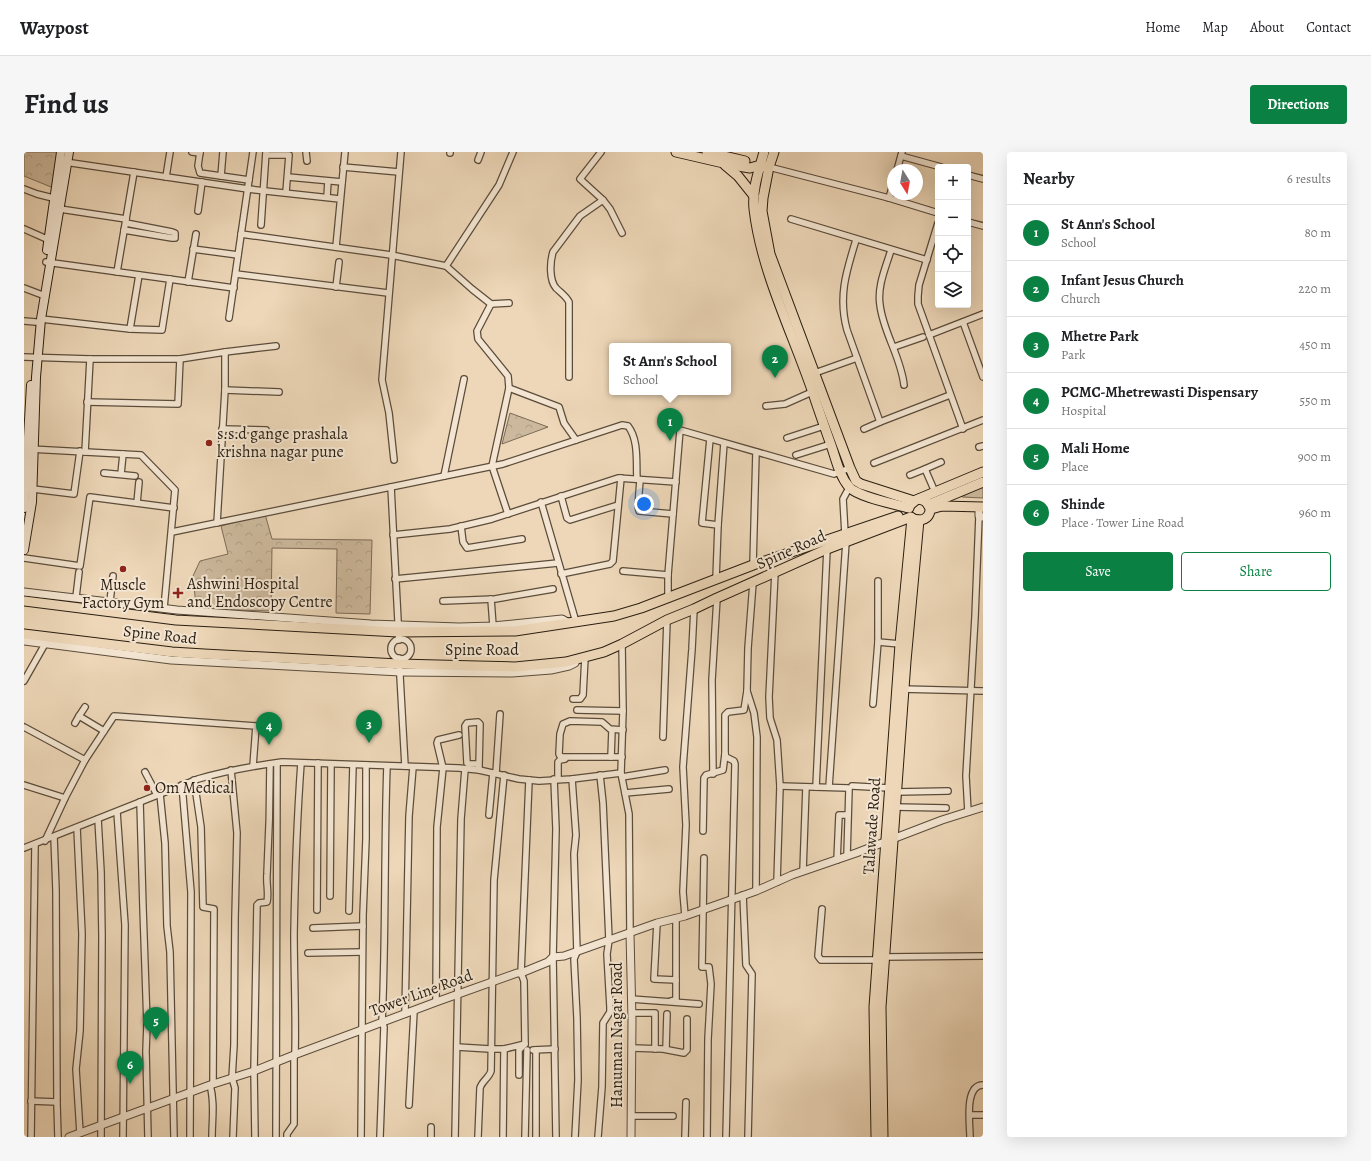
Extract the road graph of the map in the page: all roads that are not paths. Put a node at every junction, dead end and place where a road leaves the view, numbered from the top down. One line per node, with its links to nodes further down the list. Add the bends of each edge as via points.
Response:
1 (70, 152): 22 (main road)
2 (170, 152): 30 (street)
3 (192, 152): 16 (street)
4 (223, 152): 31 (street)
5 (253, 152): 35 (street)
6 (306, 152): 21 (street)
7 (345, 152): 26 (street)
8 (401, 152): 29 (street)
9 (481, 152): 20 (street)
10 (513, 152): 74 (street, via 500,185)
11 (601, 152): 48 (street, via 580,179)
12 (676, 152): 23 (main road)
13 (707, 152): 27 (main road, via 752,162)
14 (764, 152): 27 (main road)
15 (774, 152): 27 (main road)
16 (200, 153): 31 (street, via 200,173)
17 (266, 153): 33 (street, via 289,155); 41 (street)
18 (902, 154): 24 (street); 25 (street)
19 (60, 156): 22 (street); 46 (main road)
20 (478, 160)
21 (307, 161)
22 (68, 162): 28 (street); 46 (main road)
23 (724, 164): 27 (main road); 43 (main road, via 738,176)
24 (899, 164)
25 (935, 165)
26 (343, 167): 29 (street); 38 (street)
27 (762, 167): 43 (main road); 45 (street); 102 (main road, via 762,211 770,254)
28 (134, 172): 30 (street); 54 (street)
29 (399, 172): 70 (street)
30 (166, 176): 37 (street)
31 (221, 176): 35 (street)
32 (971, 176): 34 (street)
33 (288, 177): 36 (street); 42 (street)
34 (983, 179)
35 (249, 180): 40 (street)
36 (328, 181): 38 (street); 44 (street)
37 (202, 182): 40 (street); 51 (street)
38 (342, 182): 47 (street)
39 (24, 189): 46 (street)
40 (248, 189): 41 (street); 63 (street)
41 (264, 190): 42 (street); 56 (street)
42 (286, 192): 44 (street)
43 (754, 196): 102 (main road, via 763,254 793,342)
44 (327, 197): 47 (street)
45 (887, 197)
46 (58, 199): 50 (main road); 64 (main road)
47 (340, 199): 66 (street)
48 (603, 200): 60 (street); 103 (street, via 580,216 552,255 551,278 555,287 569,302)
49 (896, 200): 52 (street)
50 (60, 209): 54 (street); 72 (main road)
51 (198, 211)
52 (935, 212)
53 (790, 220): 65 (street)
54 (126, 221): 59 (street); 59 (street, via 172,232 176,236 174,238)
55 (971, 223): 57 (street)
56 (261, 225)
57 (983, 226)
58 (24, 229): 64 (street)
59 (124, 230): 75 (street)
60 (622, 233)
61 (935, 233): 71 (street)
62 (196, 234): 67 (street)
63 (241, 234): 66 (street); 69 (street)
64 (49, 240): 72 (main road)
65 (856, 240): 68 (street); 99 (street, via 846,274 842,305 843,316)
66 (336, 247): 70 (street)
67 (193, 249): 69 (street); 79 (street)
68 (891, 250): 71 (street); 96 (street, via 879,304)
69 (238, 255): 76 (street)
70 (391, 255): 74 (street); 83 (street)
71 (927, 260): 93 (street, via 918,296 920,312)
72 (48, 262): 75 (street); 84 (main road)
73 (339, 262): 80 (street)
74 (446, 266): 86 (street)
75 (117, 272): 77 (street)
76 (236, 274): 80 (street); 82 (street)
77 (139, 275): 78 (street); 92 (street)
78 (170, 279): 79 (street); 92 (street, via 162,330)
79 (188, 282): 82 (street)
80 (336, 287): 83 (street)
81 (24, 288): 84 (street)
82 (234, 288): 88 (street)
83 (388, 293): 131 (street, via 382,380 389,413)
84 (42, 295): 90 (main road)
85 (510, 303): 86 (street)
86 (490, 304): 107 (street, via 477,331 478,340 508,376)
87 (983, 314): 91 (street)
88 (229, 318)
89 (24, 321): 90 (street)
90 (38, 321): 92 (street); 98 (main road)
91 (963, 322): 93 (street); 104 (street)
92 (130, 329)
93 (929, 335): 111 (street)
94 (922, 337): 96 (street)
95 (276, 346): 97 (street)
96 (894, 347): 106 (street)
97 (225, 352): 101 (street); 108 (street)
98 (31, 357): 100 (street); 126 (main road)
99 (857, 358): 102 (street); 115 (street)
100 (90, 359): 101 (street); 112 (street)
101 (180, 360): 112 (street, via 178,404)
102 (811, 374): 110 (main road); 135 (main road)
103 (569, 377)
104 (983, 377)
105 (464, 379): 143 (street)
106 (904, 385)
107 (509, 388): 123 (street, via 559,407 564,423); 134 (street)
108 (225, 390): 109 (street); 117 (street)
109 (279, 392)
110 (812, 392): 113 (street, via 785,404); 116 (main road)
111 (950, 395): 115 (street); 119 (street)
112 (87, 402): 127 (street)
113 (766, 406)
114 (983, 420): 119 (street)
115 (880, 422): 118 (street)
116 (824, 426): 121 (street); 125 (main road)
117 (222, 429): 120 (street); 164 (street)
118 (864, 429)
119 (963, 429): 133 (street)
120 (266, 430)
121 (787, 438)
122 (710, 439): 124 (street); 147 (street, via 680,430); 165 (street, via 702,523)
123 (576, 440): 134 (street); 145 (street, via 622,425 628,426 635,441)
124 (724, 443): 128 (street); 165 (street)
125 (830, 444): 130 (street); 137 (main road)
126 (28, 449): 127 (street); 151 (main road); 158 (main road)
127 (82, 451): 129 (street); 151 (street, via 74,494)
128 (756, 452): 137 (street, via 834,474); 175 (street)
129 (123, 454): 140 (street); 159 (street, via 141,455 175,490)
130 (796, 455)
131 (394, 460)
132 (941, 462): 136 (street)
133 (874, 463)
134 (492, 466): 143 (street); 162 (street)
135 (850, 468): 137 (street); 149 (main road)
136 (925, 469): 141 (street); 152 (street)
137 (840, 472): 149 (main road)
138 (983, 472): 152 (main road, Spine Road)
139 (104, 473): 140 (street)
140 (121, 474): 142 (street)
141 (910, 475)
142 (135, 476)
143 (444, 476): 150 (street)
144 (621, 478): 145 (street); 153 (street); 156 (street)
145 (638, 480): 147 (street); 163 (street, via 639,511)
146 (139, 482): 155 (street)
147 (676, 482): 163 (street)
148 (983, 482): 157 (main road)
149 (853, 484): 160 (main road, via 857,492); 169 (street, via 843,499)
150 (391, 487): 164 (street); 168 (street)
151 (32, 489): 172 (main road, via 31,513)
152 (935, 492): 160 (main road, Spine Road)
153 (561, 496): 154 (street); 156 (street, via 567,518 570,520)
154 (541, 502): 162 (street); 174 (street)
155 (137, 503): 159 (street); 173 (street, via 90,496 80,566)
156 (618, 505): 179 (street, via 613,561 610,564)
157 (929, 507): 160 (main road, via 925,501); 160 (main road, via 924,519); 161 (main road, via 942,506)
158 (24, 508)
159 (174, 508): 167 (street)
160 (913, 511): 169 (main road, Spine Road); 206 (main road, Talawade Road); 210 (main road, Talawade Road)
161 (981, 512): 212 (street)
162 (508, 514): 166 (street)
163 (673, 514): 180 (street)
164 (217, 523): 167 (street)
165 (718, 524): 183 (street)
166 (461, 526): 168 (street); 170 (street, via 463,542 467,548)
167 (172, 532): 195 (street)
168 (393, 535): 182 (street)
169 (845, 538): 171 (main road, Spine Road); 175 (main road, Spine Road); 264 (street)
170 (522, 539)
171 (827, 549): 178 (main road, Spine Road); 263 (street)
172 (24, 550)
173 (24, 558)
174 (558, 563): 179 (street); 182 (street)
175 (753, 565): 183 (main road, Spine Road)
176 (623, 571): 180 (street)
177 (78, 572): 188 (street)
178 (775, 572): 185 (main road, Spine Road); 260 (street, via 769,703 770,718 777,740)
179 (561, 574): 198 (street)
180 (668, 575): 189 (street)
181 (113, 576): 193 (street)
182 (395, 579): 200 (street)
183 (716, 579): 189 (main road, Spine Road)
184 (878, 581): 203 (street)
185 (753, 583): 190 (main road, Spine Road); 211 (street)
186 (553, 589): 191 (street)
187 (24, 592): 188 (street, Spine Road)
188 (76, 597): 193 (street, Spine Road)
189 (668, 598): 198 (main road, Spine Road, via 614,616)
190 (717, 598): 196 (main road, Spine Road); 250 (street, via 712,680)
191 (491, 599): 194 (street); 199 (street)
192 (24, 601): 200 (main road, Spine Road, via 176,620)
193 (110, 601): 195 (street, Spine Road)
194 (443, 601)
195 (164, 608): 200 (street, Spine Road, via 371,624)
196 (694, 609): 197 (main road, Spine Road); 300 (street, via 683,767 686,825)
197 (667, 620): 205 (main road, Spine Road); 227 (street)
198 (572, 623): 199 (street, via 562,619); 200 (main road, Spine Road, via 514,631)
199 (493, 626): 200 (street)
200 (398, 632): 208 (street, via 391,649); 208 (street, via 410,647 410,654 402,659)
201 (24, 634): 208 (main road, Spine Road, via 172,652)
202 (24, 641): 204 (street, Spine Road)
203 (878, 642): 206 (street); 215 (street)
204 (45, 644): 208 (street, Spine Road, via 171,660); 209 (street)
205 (622, 644): 207 (main road, Spine Road); 218 (street)
206 (900, 644): 210 (main road, Talawade Road)
207 (585, 657): 208 (main road, Spine Road, via 566,662 515,667); 214 (street, via 583,695 580,699)
208 (399, 665): 241 (street)
209 (24, 681)
210 (901, 689): 212 (street); 266 (main road, Talawade Road)
211 (747, 691): 228 (street, via 744,710 728,712 725,715); 292 (street, via 754,713 757,737)
212 (971, 691): 213 (street); 276 (street, via 966,776)
213 (983, 691)
214 (572, 700)
215 (873, 704)
216 (85, 707): 220 (street)
217 (577, 710): 218 (street)
218 (623, 711): 224 (street)
219 (500, 714): 249 (street)
220 (79, 716): 221 (street); 225 (street)
221 (75, 723)
222 (24, 727): 231 (street)
223 (612, 730): 224 (street); 229 (street); 229 (street, via 602,722 570,721 563,724 559,754 563,757)
224 (623, 730): 230 (street)
225 (104, 732): 231 (street); 239 (street, via 114,716 256,726)
226 (459, 735): 244 (street, via 438,740)
227 (663, 737)
228 (725, 754): 250 (street, via 723,770); 295 (street, via 735,764)
229 (611, 757): 230 (street)
230 (622, 758): 253 (street); 254 (street, via 560,760)
231 (86, 760): 270 (street)
232 (277, 763): 233 (street); 235 (street); 339 (street)
233 (301, 763): 234 (street); 338 (street, via 294,933)
234 (318, 763): 236 (street); 298 (street)
235 (270, 764): 239 (street); 340 (street, via 266,882 268,899 267,902 257,905)
236 (332, 764): 237 (street); 294 (street)
237 (353, 765): 238 (street); 299 (street)
238 (366, 765): 240 (street); 303 (street)
239 (254, 766): 246 (street)
240 (387, 766): 241 (street); 327 (street)
241 (405, 766): 242 (street)
242 (413, 767): 244 (street); 324 (street, via 409,816)
243 (479, 767): 243 (street, via 480,724 467,723 467,763); 245 (street); 249 (street)
244 (443, 768): 245 (street); 318 (street, via 437,827)
245 (465, 769): 316 (street, via 461,818)
246 (231, 770): 256 (street); 342 (street, via 238,833)
247 (665, 770): 253 (street)
248 (145, 772): 269 (street)
249 (495, 773): 251 (street); 277 (street)
250 (713, 774): 281 (street, via 704,778)
251 (504, 775): 257 (street); 315 (street, via 494,880)
252 (600, 775): 253 (street); 255 (street); 306 (street)
253 (622, 775): 268 (street)
254 (556, 779): 255 (street); 257 (street); 311 (street)
255 (572, 779): 308 (street, via 576,835 574,854)
256 (194, 780): 259 (street); 343 (street, via 201,827 203,906 214,909)
257 (529, 780): 313 (street)
258 (24, 785): 270 (street)
259 (182, 785): 269 (street); 345 (street, via 191,892)
260 (780, 786): 262 (street); 291 (street)
261 (852, 786): 266 (street)
262 (806, 787): 263 (street); 290 (street)
263 (816, 787): 264 (street)
264 (829, 787): 278 (street, via 849,789)
265 (669, 789): 268 (street)
266 (893, 790): 267 (street); 272 (main road, Talawade Road); 283 (main road, Talawade Road)
267 (948, 791)
268 (625, 793): 305 (street, via 629,814)
269 (158, 795): 271 (street); 346 (street, via 165,844 170,952)
270 (65, 798): 284 (street)
271 (140, 802): 275 (street); 351 (street)
272 (895, 807): 274 (street); 283 (main road, Talawade Road)
273 (983, 807): 276 (street, Tower Line Road)
274 (946, 808)
275 (117, 812): 279 (street); 356 (street, via 125,925)
276 (968, 812): 283 (street, Tower Line Road)
277 (489, 815)
278 (848, 815): 287 (street); 289 (street, via 839,815)
279 (98, 819): 280 (street); 357 (street, via 102,936)
280 (77, 828): 282 (street); 359 (street, via 82,934 80,1031 76,1069)
281 (702, 831)
282 (54, 837): 284 (street); 347 (street, via 57,1102)
283 (889, 840): 287 (street, Tower Line Road); 312 (main road, Talawade Road)
284 (45, 841): 285 (street)
285 (35, 845): 286 (street); 347 (street)
286 (24, 848)
287 (847, 856): 289 (street, Tower Line Road)
288 (704, 858): 296 (street)
289 (837, 860): 290 (street, Tower Line Road)
290 (803, 871): 291 (street, Tower Line Road)
291 (780, 881): 292 (street, Tower Line Road)
292 (756, 891): 293 (street, Tower Line Road)
293 (743, 895): 295 (street, Tower Line Road); 388 (street, via 746,966 752,974)
294 (330, 896)
295 (732, 899): 296 (street, Tower Line Road); 387 (street)
296 (703, 909): 300 (street, Tower Line Road); 386 (street, via 702,967 709,967 710,984)
297 (822, 909): 312 (street, via 819,959)
298 (317, 910)
299 (349, 911)
300 (685, 916): 301 (street, Tower Line Road)
301 (676, 918): 302 (street, Tower Line Road); 314 (street)
302 (657, 923): 305 (street, Tower Line Road); 314 (street, via 654,979)
303 (363, 926): 304 (street); 307 (street)
304 (313, 928)
305 (630, 933): 306 (street, Tower Line Road); 317 (street, Hanuman Nagar Road)
306 (609, 940): 308 (street, Tower Line Road); 383 (street, via 607,954 610,1012 603,1024)
307 (362, 952): 309 (street); 328 (street)
308 (577, 952): 311 (street, Tower Line Road); 382 (street, via 574,959 578,1072)
309 (308, 953)
310 (983, 956): 312 (street)
311 (553, 957): 313 (street, Tower Line Road, via 548,962); 334 (street)
312 (880, 958): 322 (main road, Talawade Road)
313 (521, 973): 315 (street, Tower Line Road); 330 (street, via 524,981)
314 (676, 980): 319 (street, via 676,1000)
315 (491, 982): 316 (street, Tower Line Road); 332 (street)
316 (456, 994): 318 (street, Tower Line Road); 329 (street)
317 (631, 999): 319 (street); 323 (street, Hanuman Nagar Road)
318 (436, 1002): 321 (street, Tower Line Road)
319 (670, 1002): 320 (street)
320 (699, 1004)
321 (414, 1011): 324 (street, Tower Line Road); 350 (street)
322 (877, 1012): 389 (main road, Talawade Road); 390 (main road, Talawade Road)
323 (632, 1013): 331 (street, Hanuman Nagar Road); 335 (street, via 655,1013)
324 (404, 1014): 327 (street, Tower Line Road)
325 (667, 1014): 336 (street)
326 (687, 1019): 336 (street, via 686,1052)
327 (382, 1022): 328 (street, Tower Line Road); 374 (street, via 384,1027)
328 (362, 1030): 338 (street, Tower Line Road); 373 (street)
329 (457, 1047): 332 (street); 376 (street)
330 (526, 1047): 333 (street); 337 (street); 341 (street, via 519,1050); 379 (street)
331 (632, 1048): 335 (street); 354 (street, Hanuman Nagar Road)
332 (490, 1049): 333 (street); 377 (street, via 490,1075 480,1088)
333 (504, 1049): 378 (street)
334 (555, 1049): 337 (street); 381 (street)
335 (655, 1049): 336 (street)
336 (666, 1049)
337 (536, 1050): 380 (street)
338 (294, 1054): 339 (street, Tower Line Road); 372 (street, via 294,1124)
339 (276, 1062): 340 (street, Tower Line Road); 371 (street)
340 (254, 1071): 342 (street, Tower Line Road); 370 (street)
341 (519, 1075)
342 (232, 1078): 343 (street, Tower Line Road); 369 (street)
343 (211, 1085): 345 (street, Tower Line Road); 368 (street)
344 (983, 1086): 352 (street, via 979,1085 972,1090)
345 (190, 1094): 346 (street, Tower Line Road); 367 (street)
346 (172, 1100): 351 (street, Tower Line Road); 366 (street)
347 (31, 1101): 360 (street)
348 (686, 1102): 385 (street)
349 (57, 1104): 361 (street)
350 (409, 1105)
351 (147, 1109): 356 (street, Tower Line Road); 365 (street)
352 (970, 1115): 353 (street); 391 (street)
353 (983, 1115)
354 (631, 1116): 355 (street); 384 (street, Hanuman Nagar Road)
355 (673, 1116)
356 (122, 1118): 357 (street, Tower Line Road); 364 (street)
357 (100, 1126): 359 (street, Tower Line Road); 363 (street)
358 (432, 1127): 375 (street)
359 (79, 1135): 362 (street, Tower Line Road)
360 (31, 1137)
361 (58, 1137)
362 (69, 1137)
363 (101, 1137)
364 (123, 1137)
365 (148, 1137)
366 (174, 1137)
367 (190, 1137)
368 (212, 1137)
369 (233, 1137)
370 (255, 1137)
371 (276, 1137)
372 (287, 1137)
373 (361, 1137)
374 (380, 1137)
375 (431, 1137)
376 (454, 1137)
377 (478, 1137)
378 (503, 1137)
379 (525, 1137)
380 (536, 1137)
381 (556, 1137)
382 (575, 1137)
383 (598, 1137)
384 (631, 1137)
385 (685, 1137)
386 (707, 1137)
387 (726, 1137)
388 (748, 1137)
389 (876, 1137)
390 (883, 1137)
391 (970, 1137)

